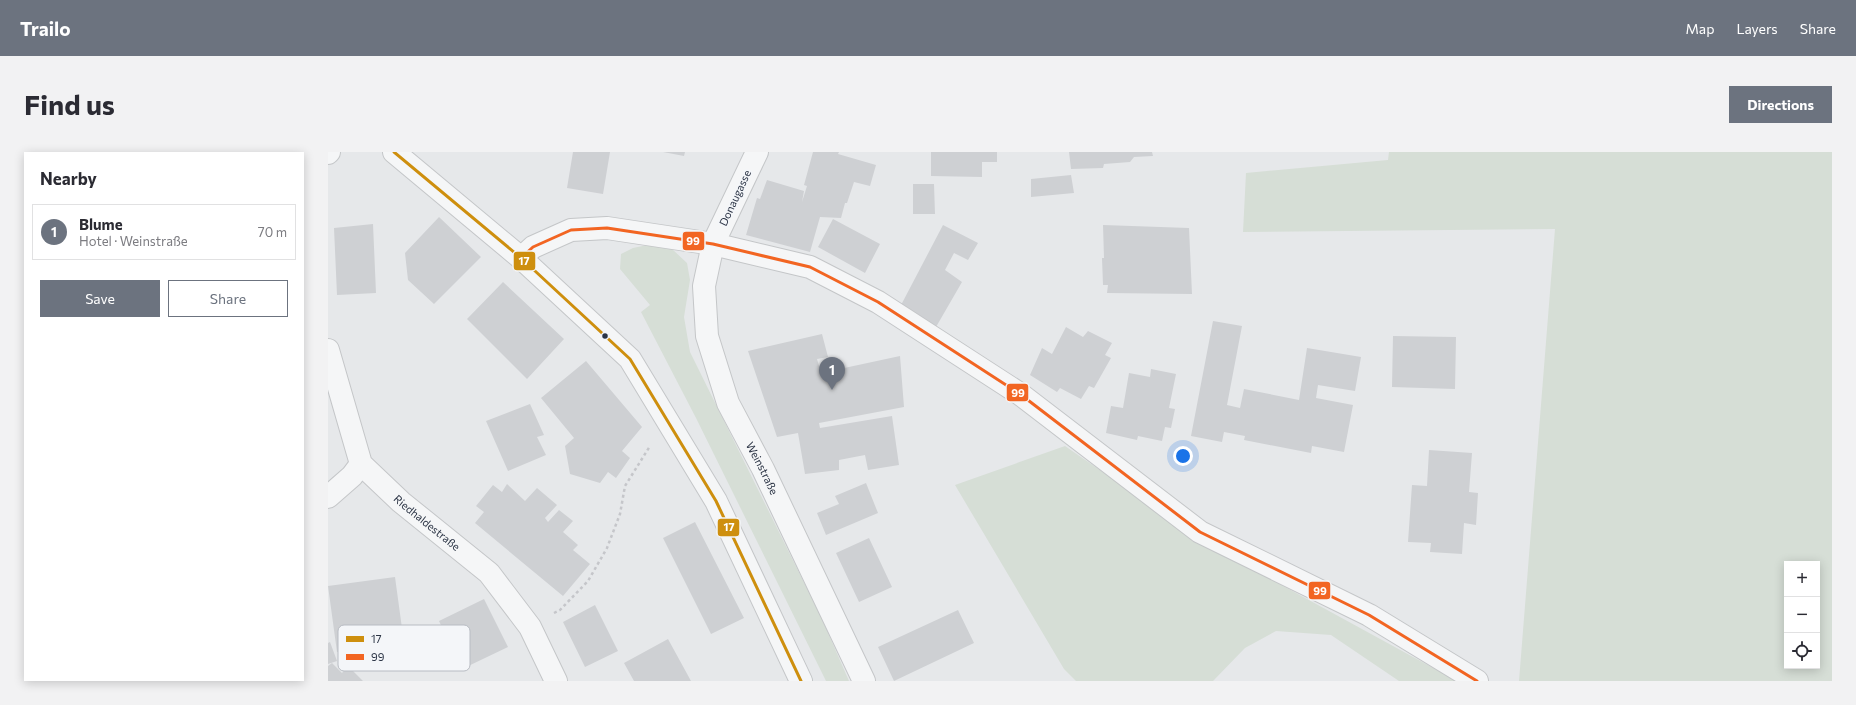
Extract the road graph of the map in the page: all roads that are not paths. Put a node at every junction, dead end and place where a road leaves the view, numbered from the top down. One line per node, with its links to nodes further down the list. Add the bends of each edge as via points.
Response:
1 (394, 152): 4 (street)
2 (757, 152): 3 (street, Donaugasse)
3 (713, 244): 4 (street, via 607,228 578,229 533,247); 10 (street, Weinstraße, via 704,286 707,336 728,403); 11 (street, via 810,267 878,302 1020,394 1200,532 1369,615)
4 (521, 258): 9 (street, via 630,359 716,501)
5 (328, 350): 6 (street, Riedhaldestraße)
6 (362, 464): 7 (street); 8 (street, Riedhaldestraße, via 401,502 489,573 530,627)
7 (328, 496)
8 (556, 681)
9 (801, 681)
10 (864, 681)
11 (1477, 681)

